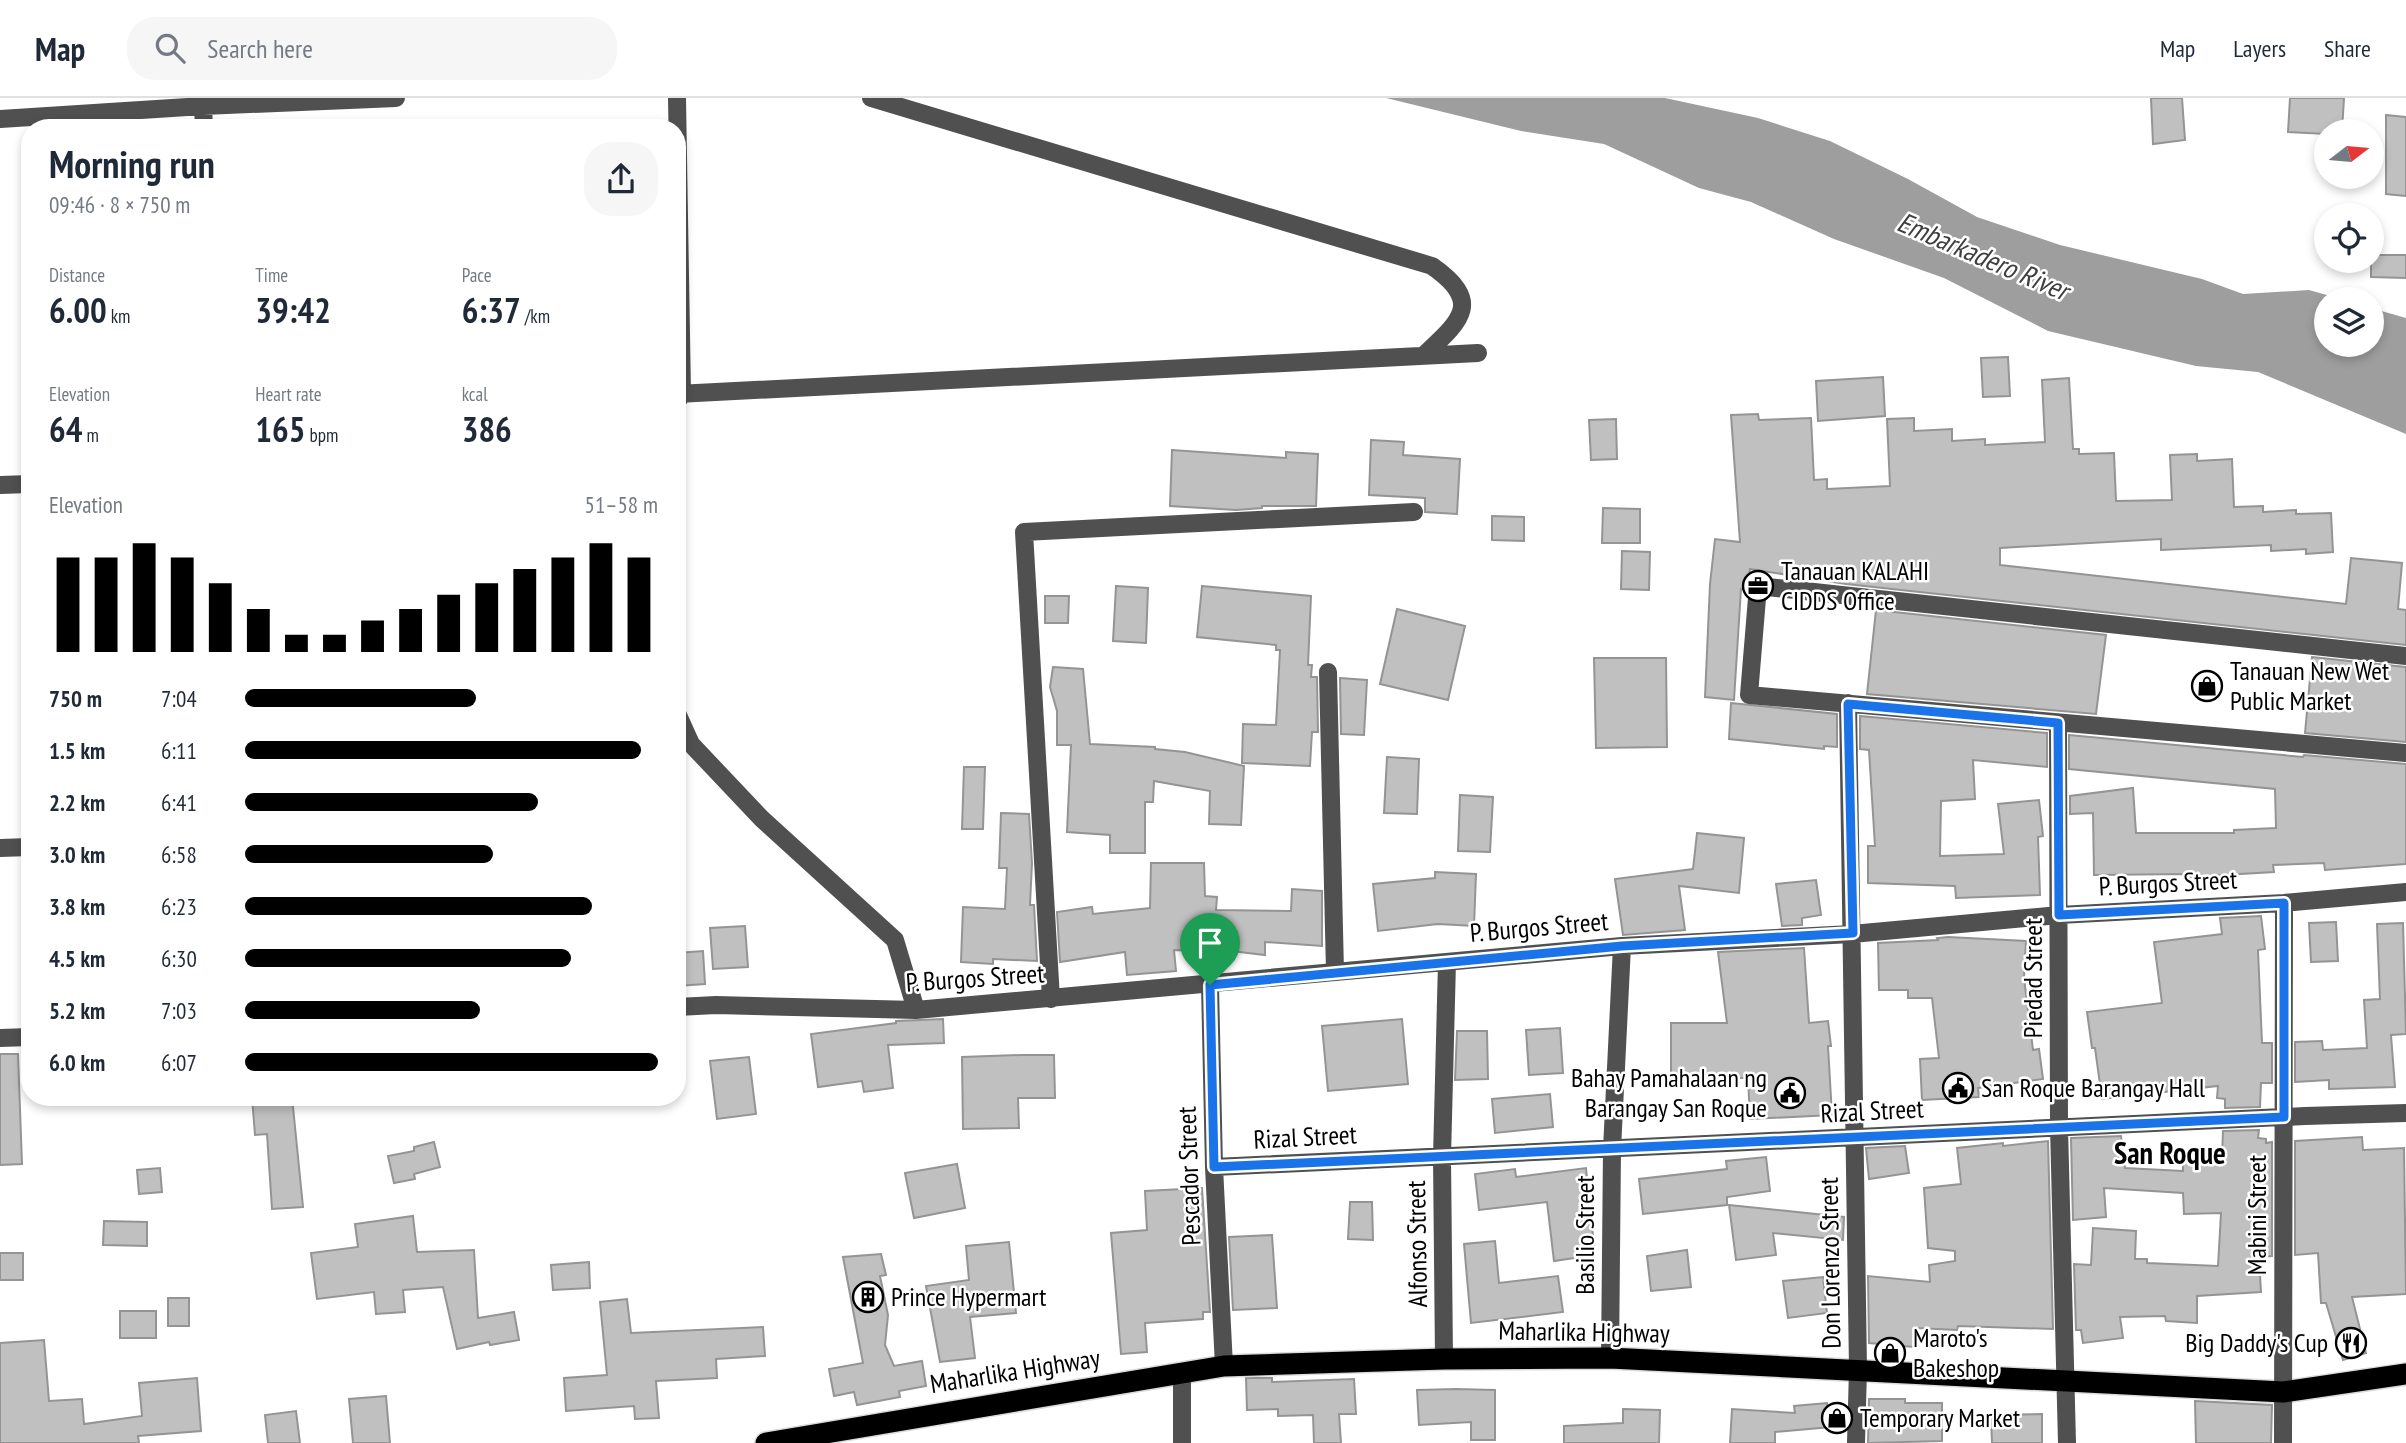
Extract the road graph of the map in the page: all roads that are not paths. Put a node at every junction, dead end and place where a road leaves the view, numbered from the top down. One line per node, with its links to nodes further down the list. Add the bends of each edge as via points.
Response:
1 (396, 98): 4 (street)
2 (677, 98): 7 (street)
3 (871, 98): 9 (street, via 1432,266 1453,281 1462,304 1458,323)
4 (203, 106): 5 (street); 6 (street)
5 (0, 119)
6 (204, 119)
7 (677, 119)
8 (1478, 354): 9 (street)
9 (1423, 356): 10 (street)
10 (686, 397)
11 (21, 484): 12 (street)
12 (0, 485)
13 (1413, 512): 30 (street, via 1024,532)
14 (2406, 656): 16 (street, via 1758,586 1749,695)
15 (1328, 671): 28 (street)
16 (1848, 704): 17 (street); 25 (street, Don Lorenzo Street)
17 (2058, 723): 19 (street); 24 (street, Piedad Street)
18 (686, 733): 32 (street, via 691,744 762,819 895,940)
19 (2406, 753)
20 (21, 847): 21 (street)
21 (0, 848)
22 (2406, 892): 23 (street, P. Burgos Street)
23 (2284, 903): 24 (street, P. Burgos Street); 36 (street, Mabini Street)
24 (2059, 915): 25 (street, P. Burgos Street); 37 (street, Piedad Street)
25 (1853, 933): 26 (street, P. Burgos Street); 38 (street, Don Lorenzo Street)
26 (1622, 946): 27 (street, P. Burgos Street); 39 (street, Basilio Street)
27 (1447, 962): 28 (street, P. Burgos Street); 40 (street, Alfonso Street)
28 (1335, 972): 29 (street, P. Burgos Street)
29 (1210, 985): 30 (street, P. Burgos Street); 41 (street, Pescador Street)
30 (1051, 999): 32 (street, P. Burgos Street)
31 (686, 1007): 32 (street, P. Burgos Street)
32 (916, 1010)
33 (21, 1037): 34 (street)
34 (0, 1038)
35 (2406, 1113): 36 (street, Rizal Street)
36 (2284, 1117): 37 (street, Rizal Street); 49 (street, Mabini Street)
37 (2059, 1127): 38 (street, Rizal Street); 48 (street, Piedad Street)
38 (1854, 1138): 39 (street, Rizal Street); 45 (street, Don Lorenzo Street)
39 (1612, 1149): 40 (street, Rizal Street); 42 (street, Basilio Street)
40 (1442, 1157): 41 (street, Rizal Street); 43 (street, Alfonso Street)
41 (1214, 1167): 44 (street, Pescador Street)
42 (1610, 1358): 43 (highway, Maharlika Highway); 45 (highway, Maharlika Highway)
43 (1444, 1359): 44 (highway, Maharlika Highway)
44 (1224, 1366): 46 (highway, Maharlika Highway)
45 (1858, 1369): 48 (highway, Maharlika Highway); 52 (street, Don Lorenzo Street)
46 (1182, 1372): 50 (highway, Maharlika Highway); 51 (street)
47 (2406, 1374): 49 (highway, Maharlika Highway)
48 (2066, 1379): 49 (highway, Maharlika Highway); 53 (street, Piedad Street)
49 (2283, 1392): 54 (street, Mabini Street)
50 (766, 1443)
51 (1182, 1443)
52 (1856, 1443)
53 (2067, 1443)
54 (2283, 1443)

